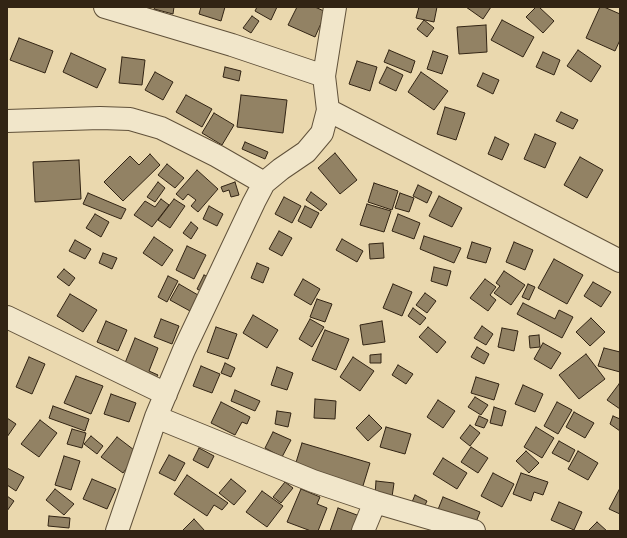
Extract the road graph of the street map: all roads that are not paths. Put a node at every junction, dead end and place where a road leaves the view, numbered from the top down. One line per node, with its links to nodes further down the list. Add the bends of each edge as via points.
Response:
1 (105, 7): 3 (street)
2 (335, 7): 3 (street)
3 (324, 76): 4 (street)
4 (328, 110): 6 (street, via 322,133 306,152); 7 (street)
5 (7, 121): 6 (street, via 130,119 162,128)
6 (264, 183): 9 (street, via 184,350)
7 (620, 260)
8 (7, 318): 9 (street)
9 (166, 394): 10 (street)
10 (156, 417): 11 (street, via 313,481); 12 (street)
11 (375, 502): 13 (street); 14 (street)
12 (117, 531)
13 (364, 531)
14 (474, 531)

